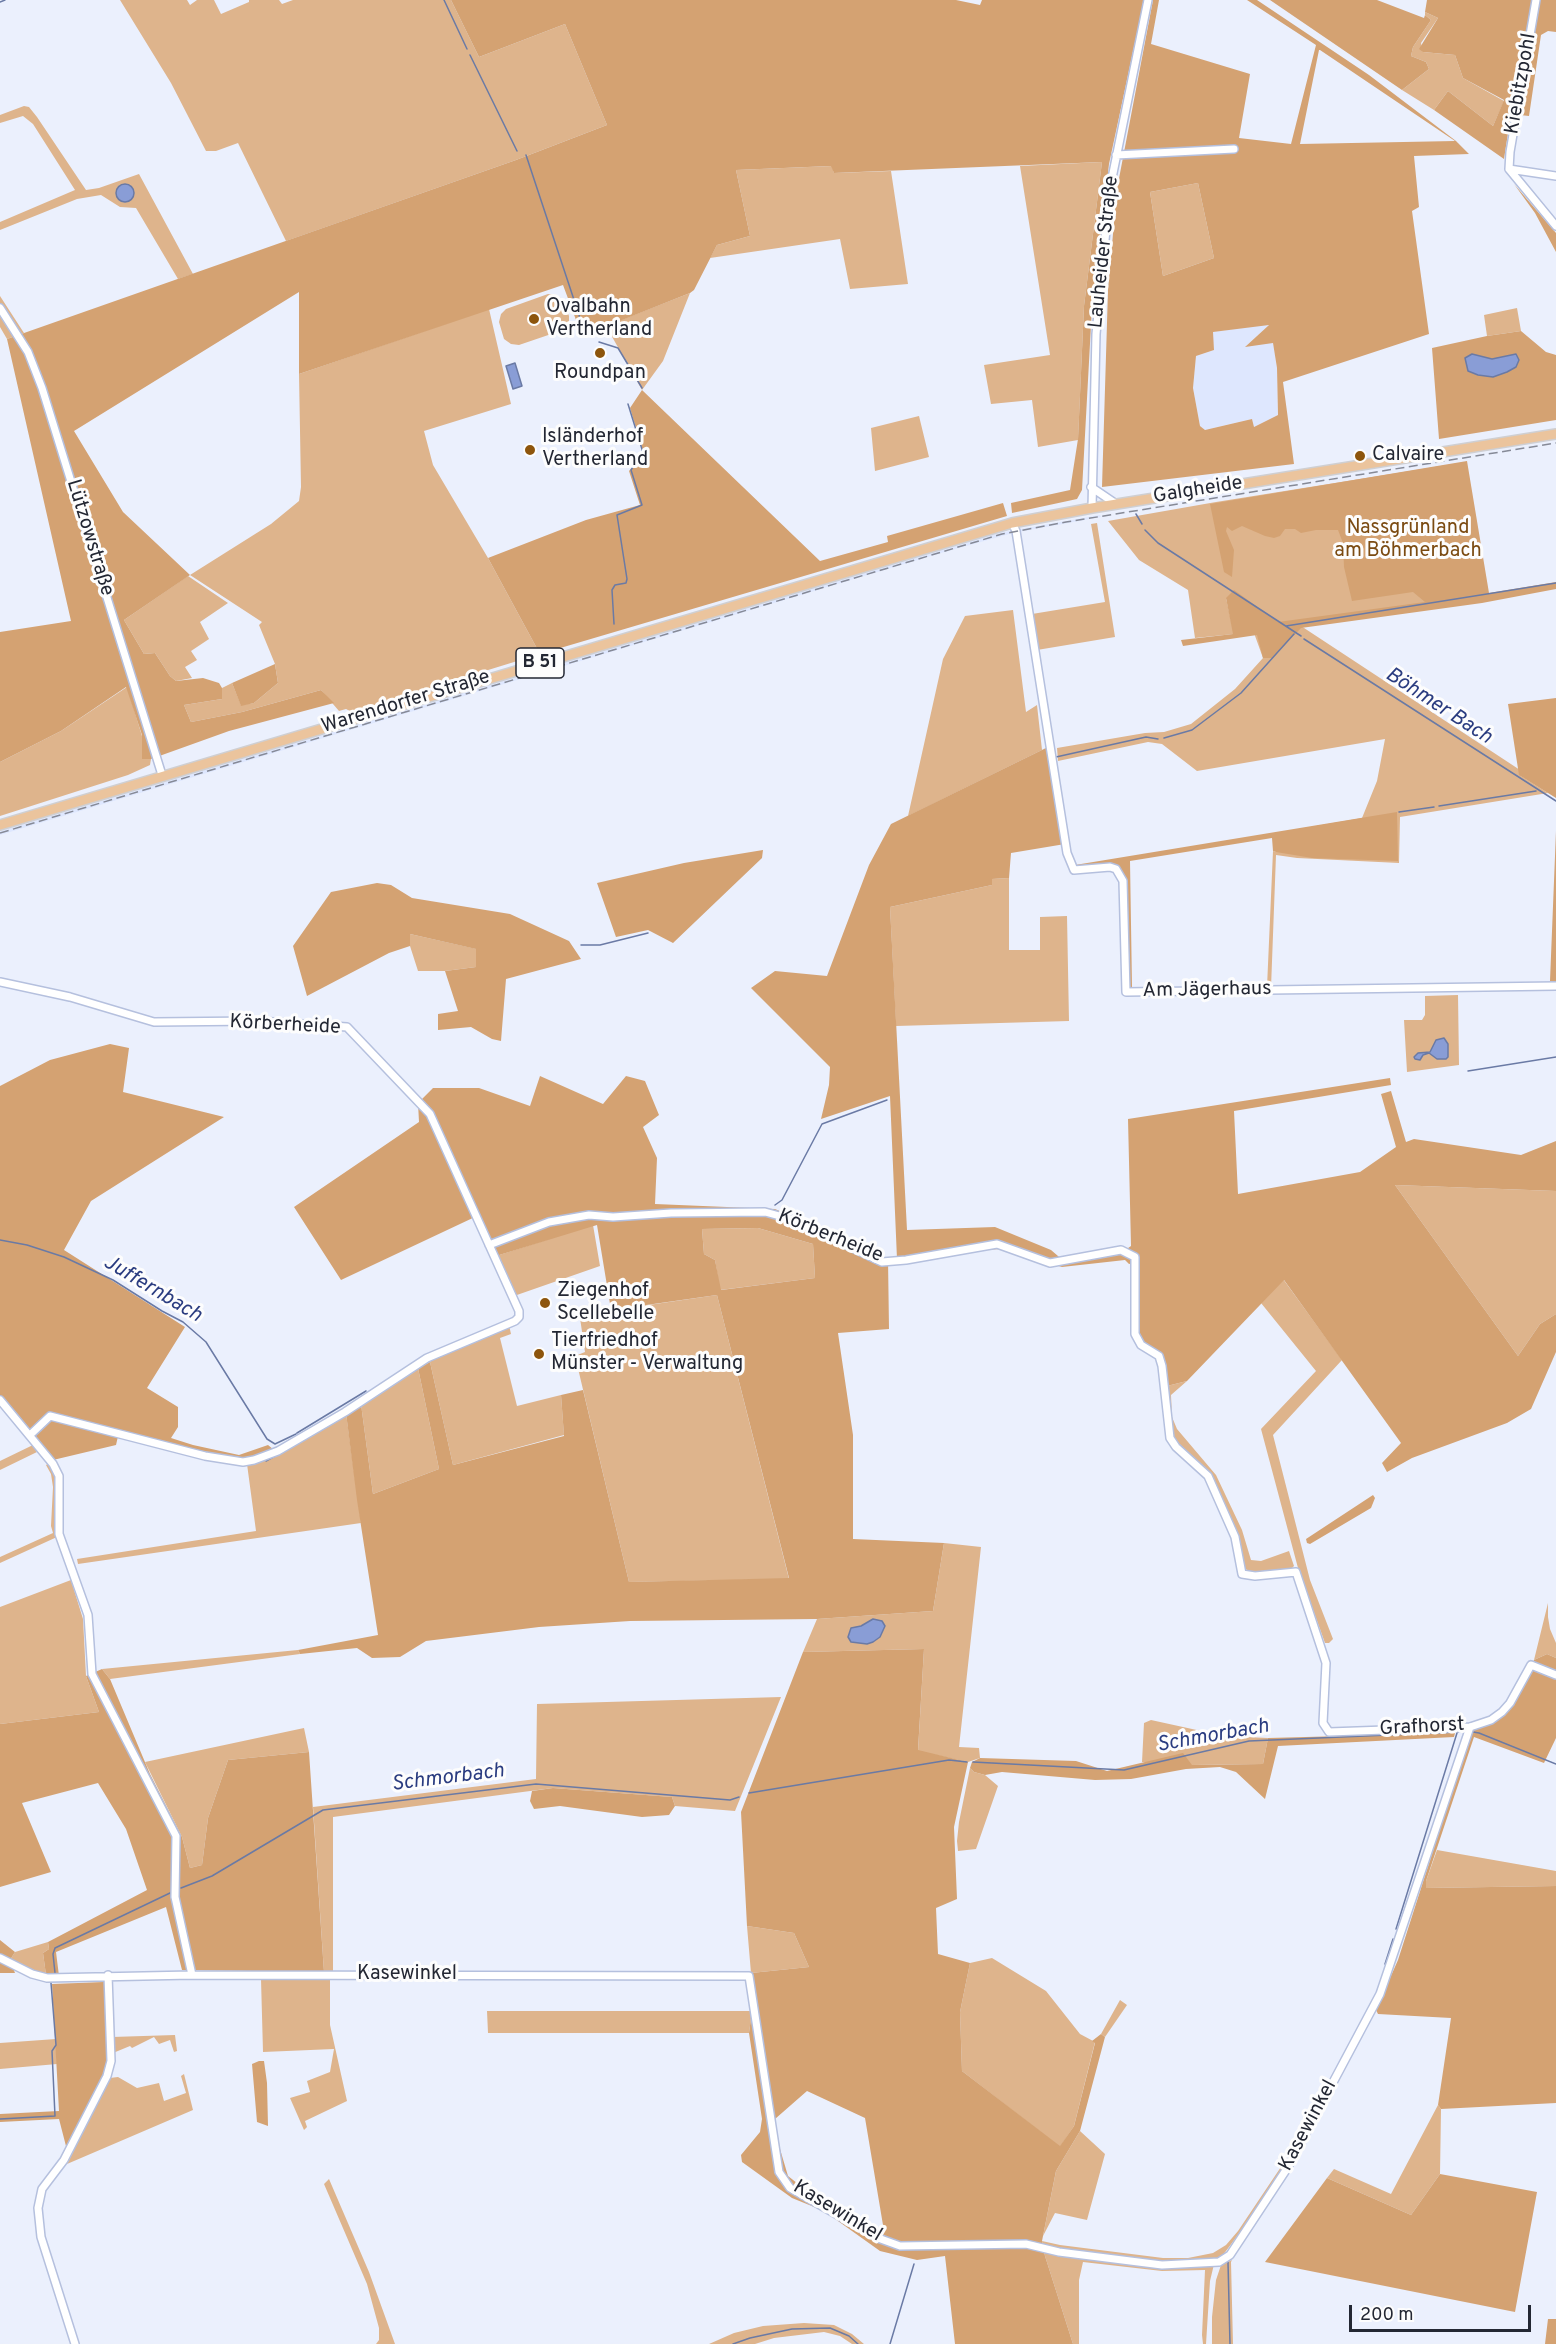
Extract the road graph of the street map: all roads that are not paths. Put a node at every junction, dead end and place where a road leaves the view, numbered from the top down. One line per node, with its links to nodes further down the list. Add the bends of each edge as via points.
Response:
1 (1148, 0): 4 (street, Lauheider Straße)
2 (1536, 0): 5 (street, Kiebitzpohl)
3 (1234, 149): 4 (street)
4 (1116, 155): 10 (street, Lauheider Straße, via 1099,293)
5 (1509, 169): 6 (street); 7 (street)
6 (1556, 176)
7 (1556, 226)
8 (0, 308): 15 (street, Lützowstraße, via 28,352 42,388)
9 (1556, 434): 11 (main road, Galgheide / B 51)
10 (1091, 487): 11 (street); 12 (street, Lauheider Straße)
11 (1116, 504): 12 (main road, Galgheide / B 51)
12 (1092, 508): 13 (main road, Galgheide / B 51)
13 (1012, 523): 14 (main road, Galgheide / B 51); 18 (street, Am Jägerhaus, via 1067,853 1074,870 1110,867 1116,869 1123,881 1126,992)
14 (846, 572): 15 (main road, Warendorfer Straße / B 51)
15 (162, 775): 16 (main road, Warendorfer Straße / B 51)
16 (0, 825)
17 (0, 982): 19 (street, Körberheide, via 70,997 154,1022 259,1021 347,1027 430,1114)
18 (1556, 986)
19 (489, 1245): 21 (street, Körberheide, via 519,1311 515,1321 427,1358 278,1451 243,1462 50,1416); 24 (street, Körberheide, via 549,1222 589,1215 765,1212 794,1220 882,1262 997,1244 1050,1263 1121,1250 1135,1257 1135,1334 1141,1345 1159,1356 1170,1437 1208,1476 1235,1537 1242,1574 1296,1572 1326,1663 1323,1724)
20 (0, 1400): 21 (street)
21 (30, 1435): 26 (street, via 59,1476 59,1534 88,1615 92,1674 176,1836 176,1897)
22 (1556, 1675): 23 (street, Grafhorst, via 1531,1665 1502,1712)
23 (1470, 1727): 24 (street, Grafhorst); 26 (street, Kasewinkel, via 1396,1950 1371,2012 1280,2180 1230,2254 1219,2262 1136,2263 1026,2244 900,2246 878,2238 790,2188 779,2172 749,1976)
24 (1329, 1732)
25 (0, 1958): 27 (street, Kasewinkel, via 47,1978)
26 (192, 1975): 27 (street, Kasewinkel)
27 (108, 1976): 28 (street, via 111,2061 107,2076 64,2160 42,2189 38,2208 41,2237)
28 (75, 2344)

